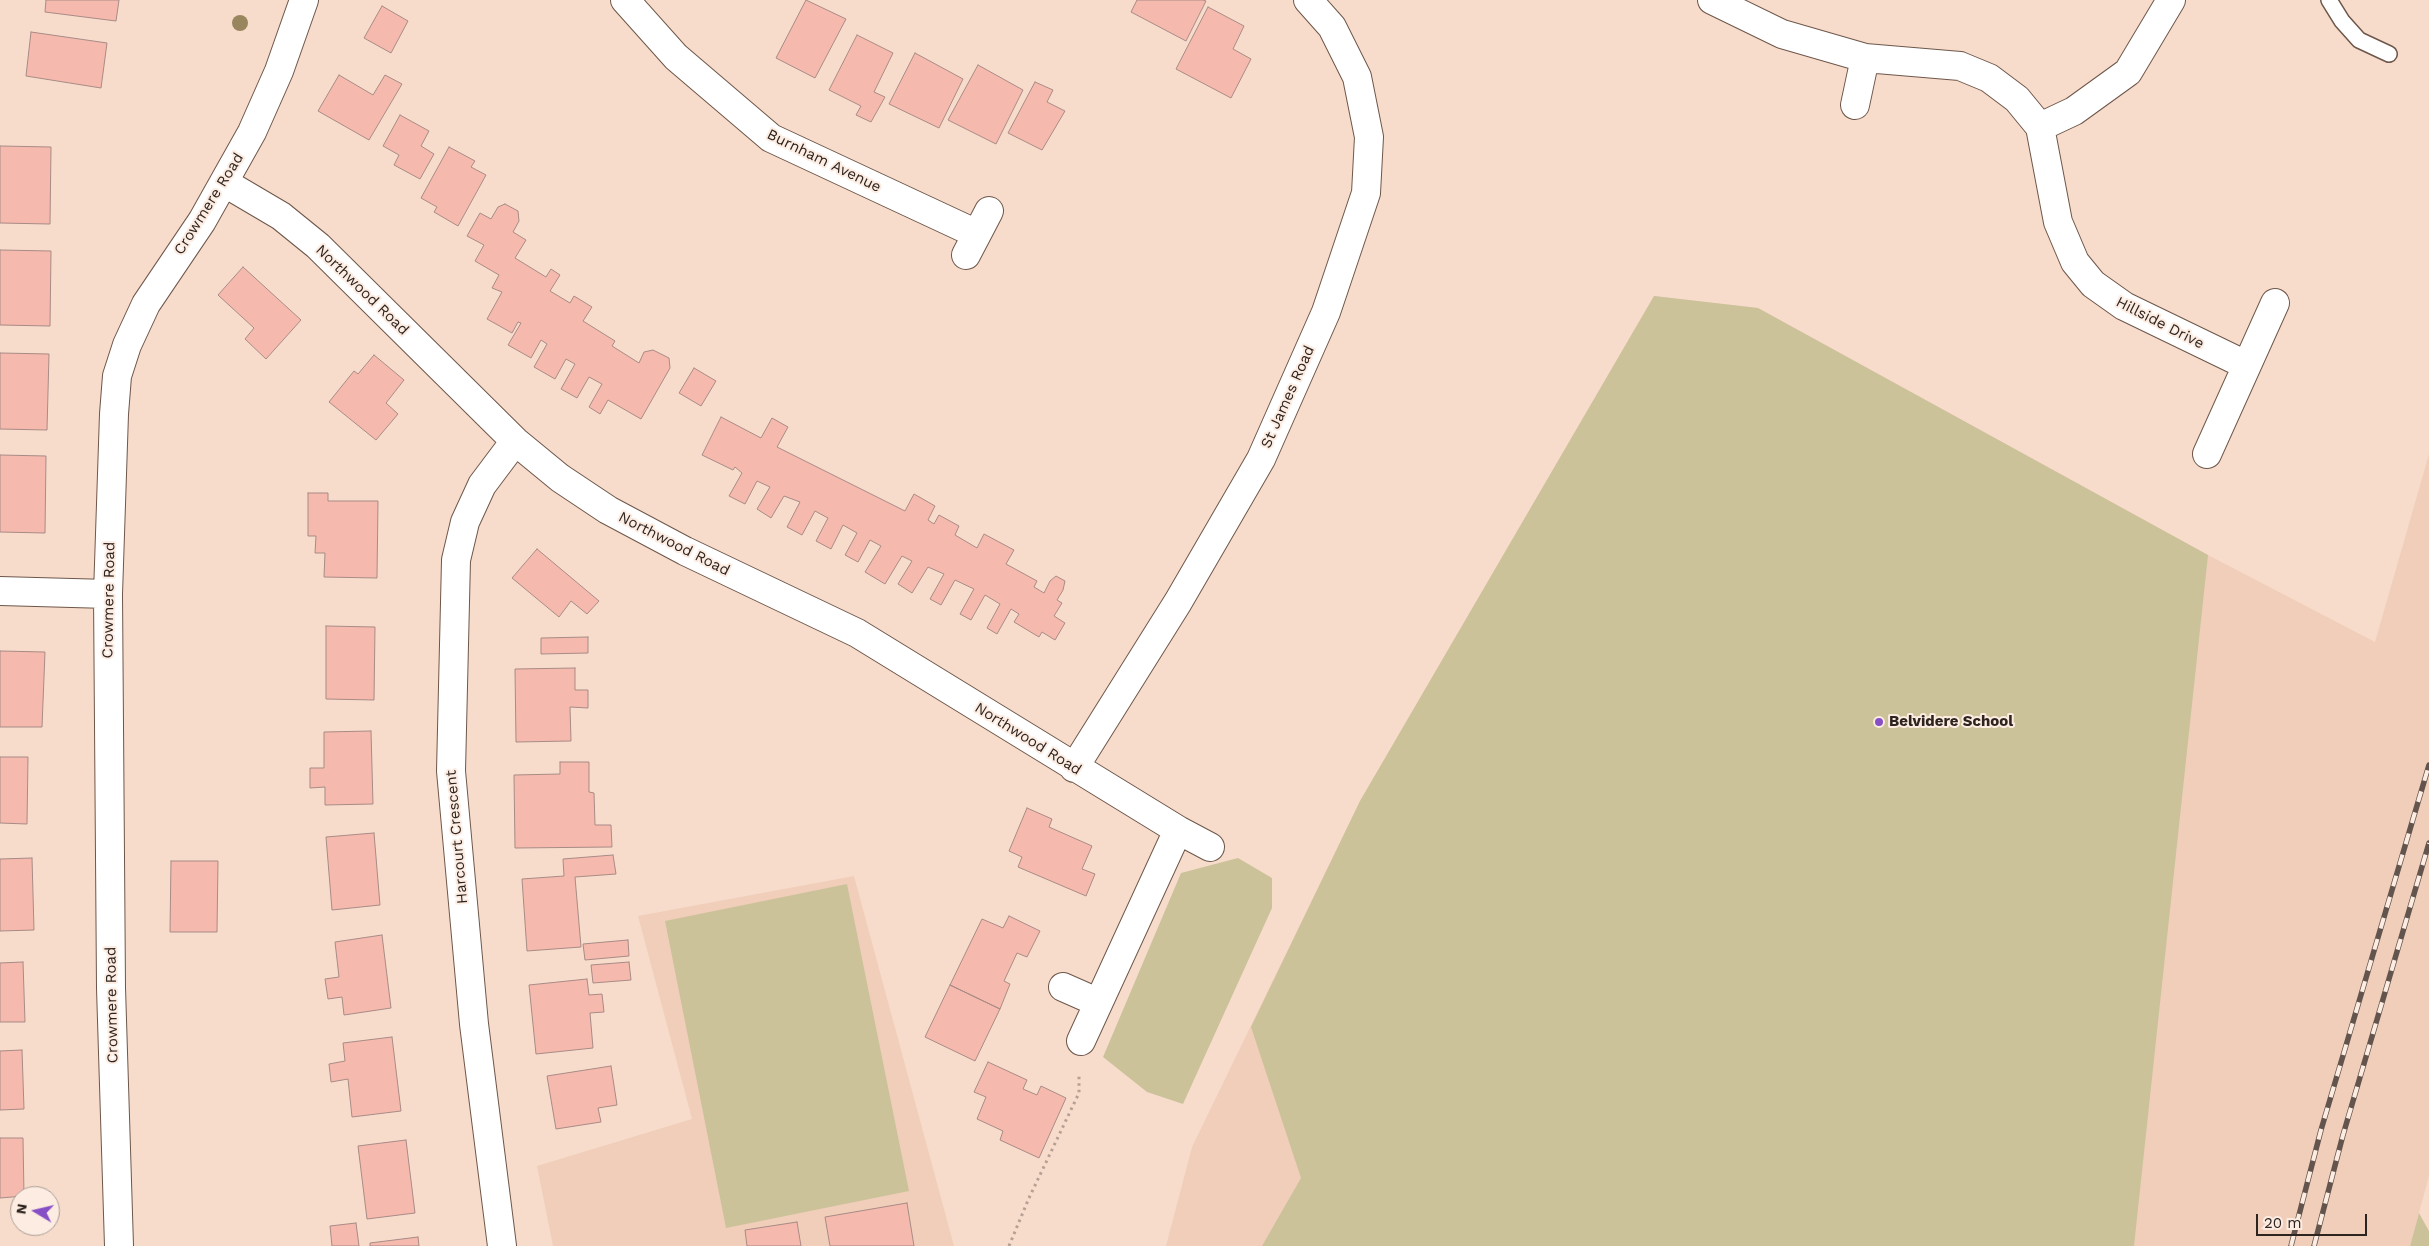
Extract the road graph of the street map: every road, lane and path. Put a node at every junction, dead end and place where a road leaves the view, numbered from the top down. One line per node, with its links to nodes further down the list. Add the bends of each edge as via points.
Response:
1 (304, 0): 11 (street, Crowmere Road, via 279,71)
2 (625, 0): 12 (street, Burnham Avenue, via 676,57 771,138)
3 (1308, 0): 19 (street, St James Road, via 1332,27 1358,77 1369,137 1366,193 1326,312 1260,459 1178,602)
4 (1712, 0): 8 (street, Hillside Drive, via 1782,34)
5 (2171, 0): 10 (street, via 2128,72 2074,111)
6 (2329, 0): 7 (lane, via 2342,21 2360,40)
7 (2389, 54)
8 (1865, 58): 9 (street); 10 (street, Hillside Drive, via 1960,66 1989,78 2017,99)
9 (1855, 105)
10 (2040, 127): 14 (street, Hillside Drive, via 2058,222 2075,262 2093,284 2124,306)
11 (225, 183): 15 (street, Northwood Road, via 281,216 318,246); 18 (street, Crowmere Road, via 146,304 127,345 118,376)
12 (977, 233)
13 (2275, 303): 14 (street)
14 (2246, 365): 16 (street)
15 (514, 441): 19 (street, Northwood Road, via 560,478 608,510 857,634); 26 (street, Harcourt Crescent, via 482,484 465,522 456,560 451,771 474,1024)
16 (2207, 454)
17 (0, 591): 18 (street)
18 (108, 594): 25 (street, Crowmere Road, via 111,988)
19 (1074, 768): 20 (street, Northwood Road)
20 (1178, 830): 21 (street, Northwood Road); 23 (street)
21 (1210, 846)
22 (1063, 987): 23 (street)
23 (1097, 1002): 24 (street)
24 (1081, 1041): 27 (path, via 1078,1093)
25 (119, 1246)
26 (502, 1246)
27 (1009, 1246)

